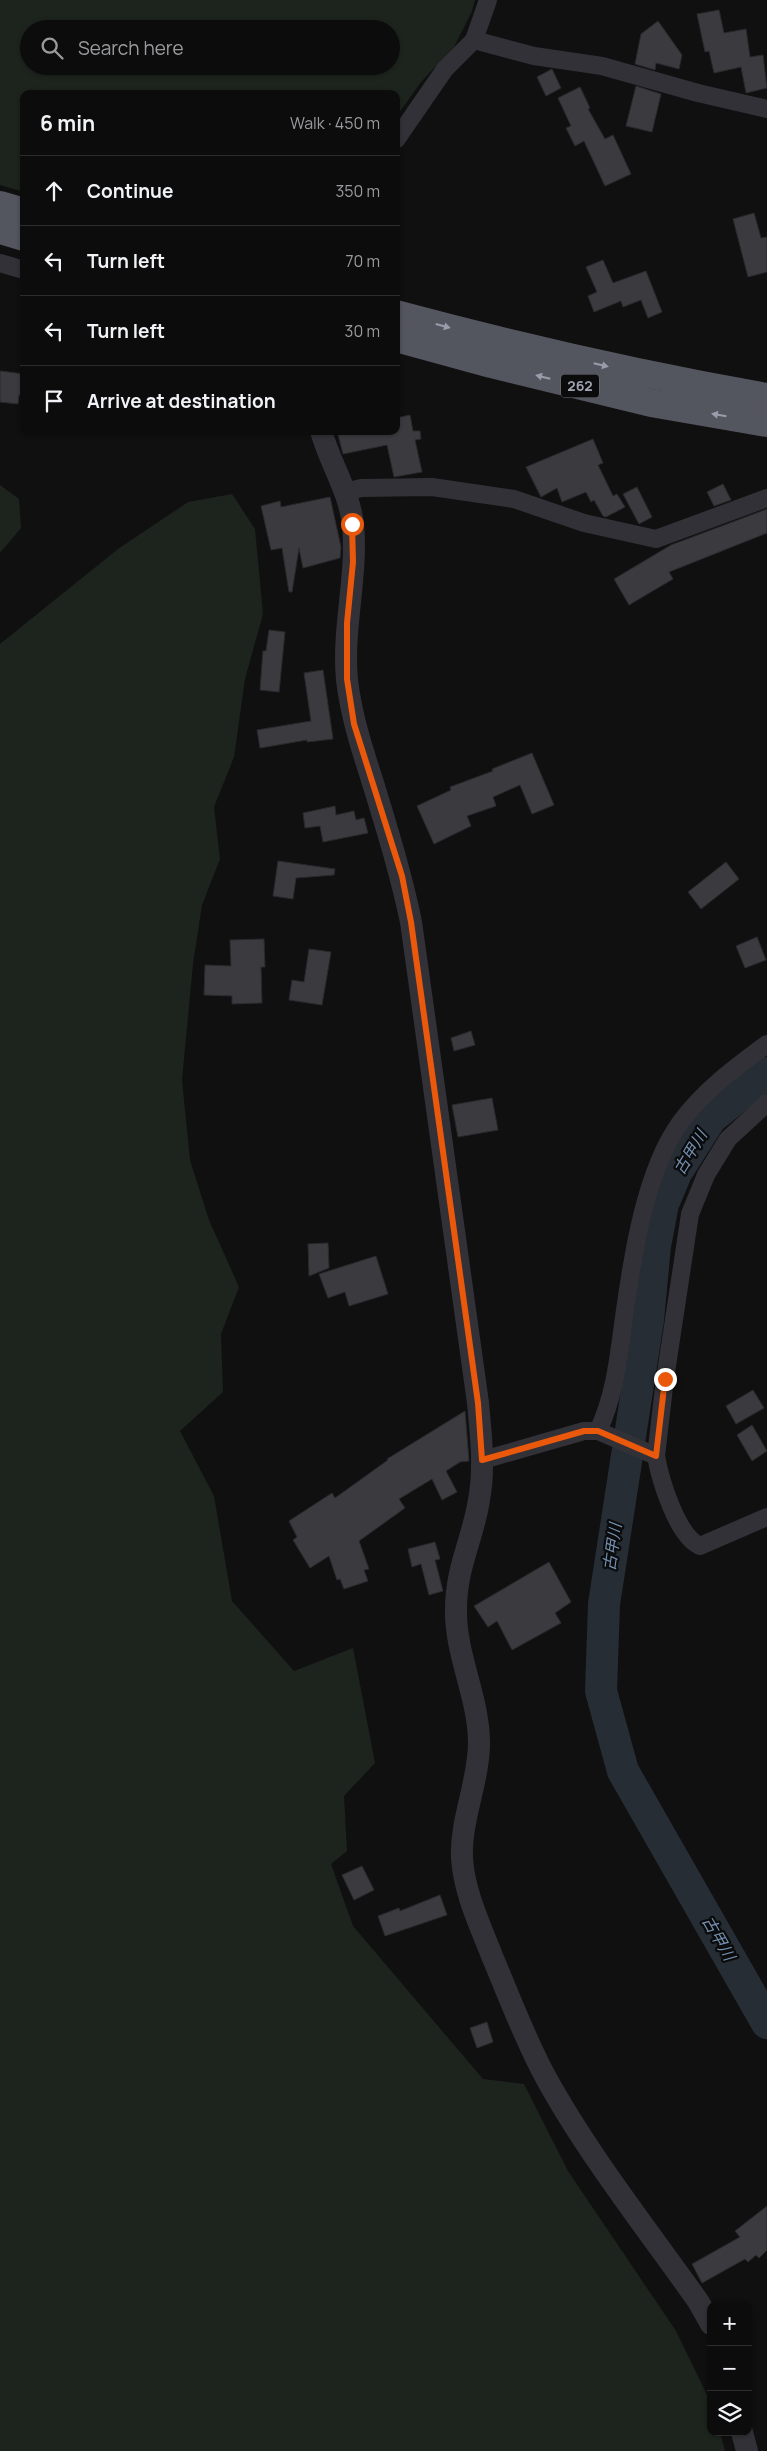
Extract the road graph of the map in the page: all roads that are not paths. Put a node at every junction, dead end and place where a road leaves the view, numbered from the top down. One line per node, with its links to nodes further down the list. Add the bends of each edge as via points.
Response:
1 (488, 0): 2 (street)
2 (474, 40): 3 (street, via 534,56 602,66); 4 (street, via 445,69)
3 (767, 109)
4 (400, 134)
5 (0, 205): 6 (highway)
6 (20, 211)
7 (0, 230): 8 (highway)
8 (20, 236)
9 (0, 263): 10 (street)
10 (20, 269)
11 (400, 315): 13 (highway, 262, one-way to 13, via 500,342 647,375)
12 (400, 339): 14 (highway, 262, one-way to 12, via 651,403)
13 (767, 397)
14 (767, 423)
15 (322, 435): 16 (street)
16 (345, 492): 17 (street, via 361,488 432,487 514,499 584,523 656,538); 22 (street, via 352,524 353,562 347,623 347,679 354,724 402,876 411,922 478,1403)
17 (767, 498)
18 (767, 1044): 20 (street, via 711,1088 680,1122 662,1154 632,1261)
19 (767, 1103): 21 (street, via 728,1139 706,1175 690,1214)
20 (605, 1435): 21 (street); 22 (street, via 584,1431)
21 (652, 1454): 23 (street, via 678,1520 692,1542 700,1546)
22 (482, 1460): 24 (street, via 479,1501 458,1575 456,1610 458,1646 479,1743 463,1841 465,1879 519,2022 546,2078)
23 (767, 1517)
24 (707, 2318)
25 (743, 2436): 26 (street)
26 (747, 2451)

